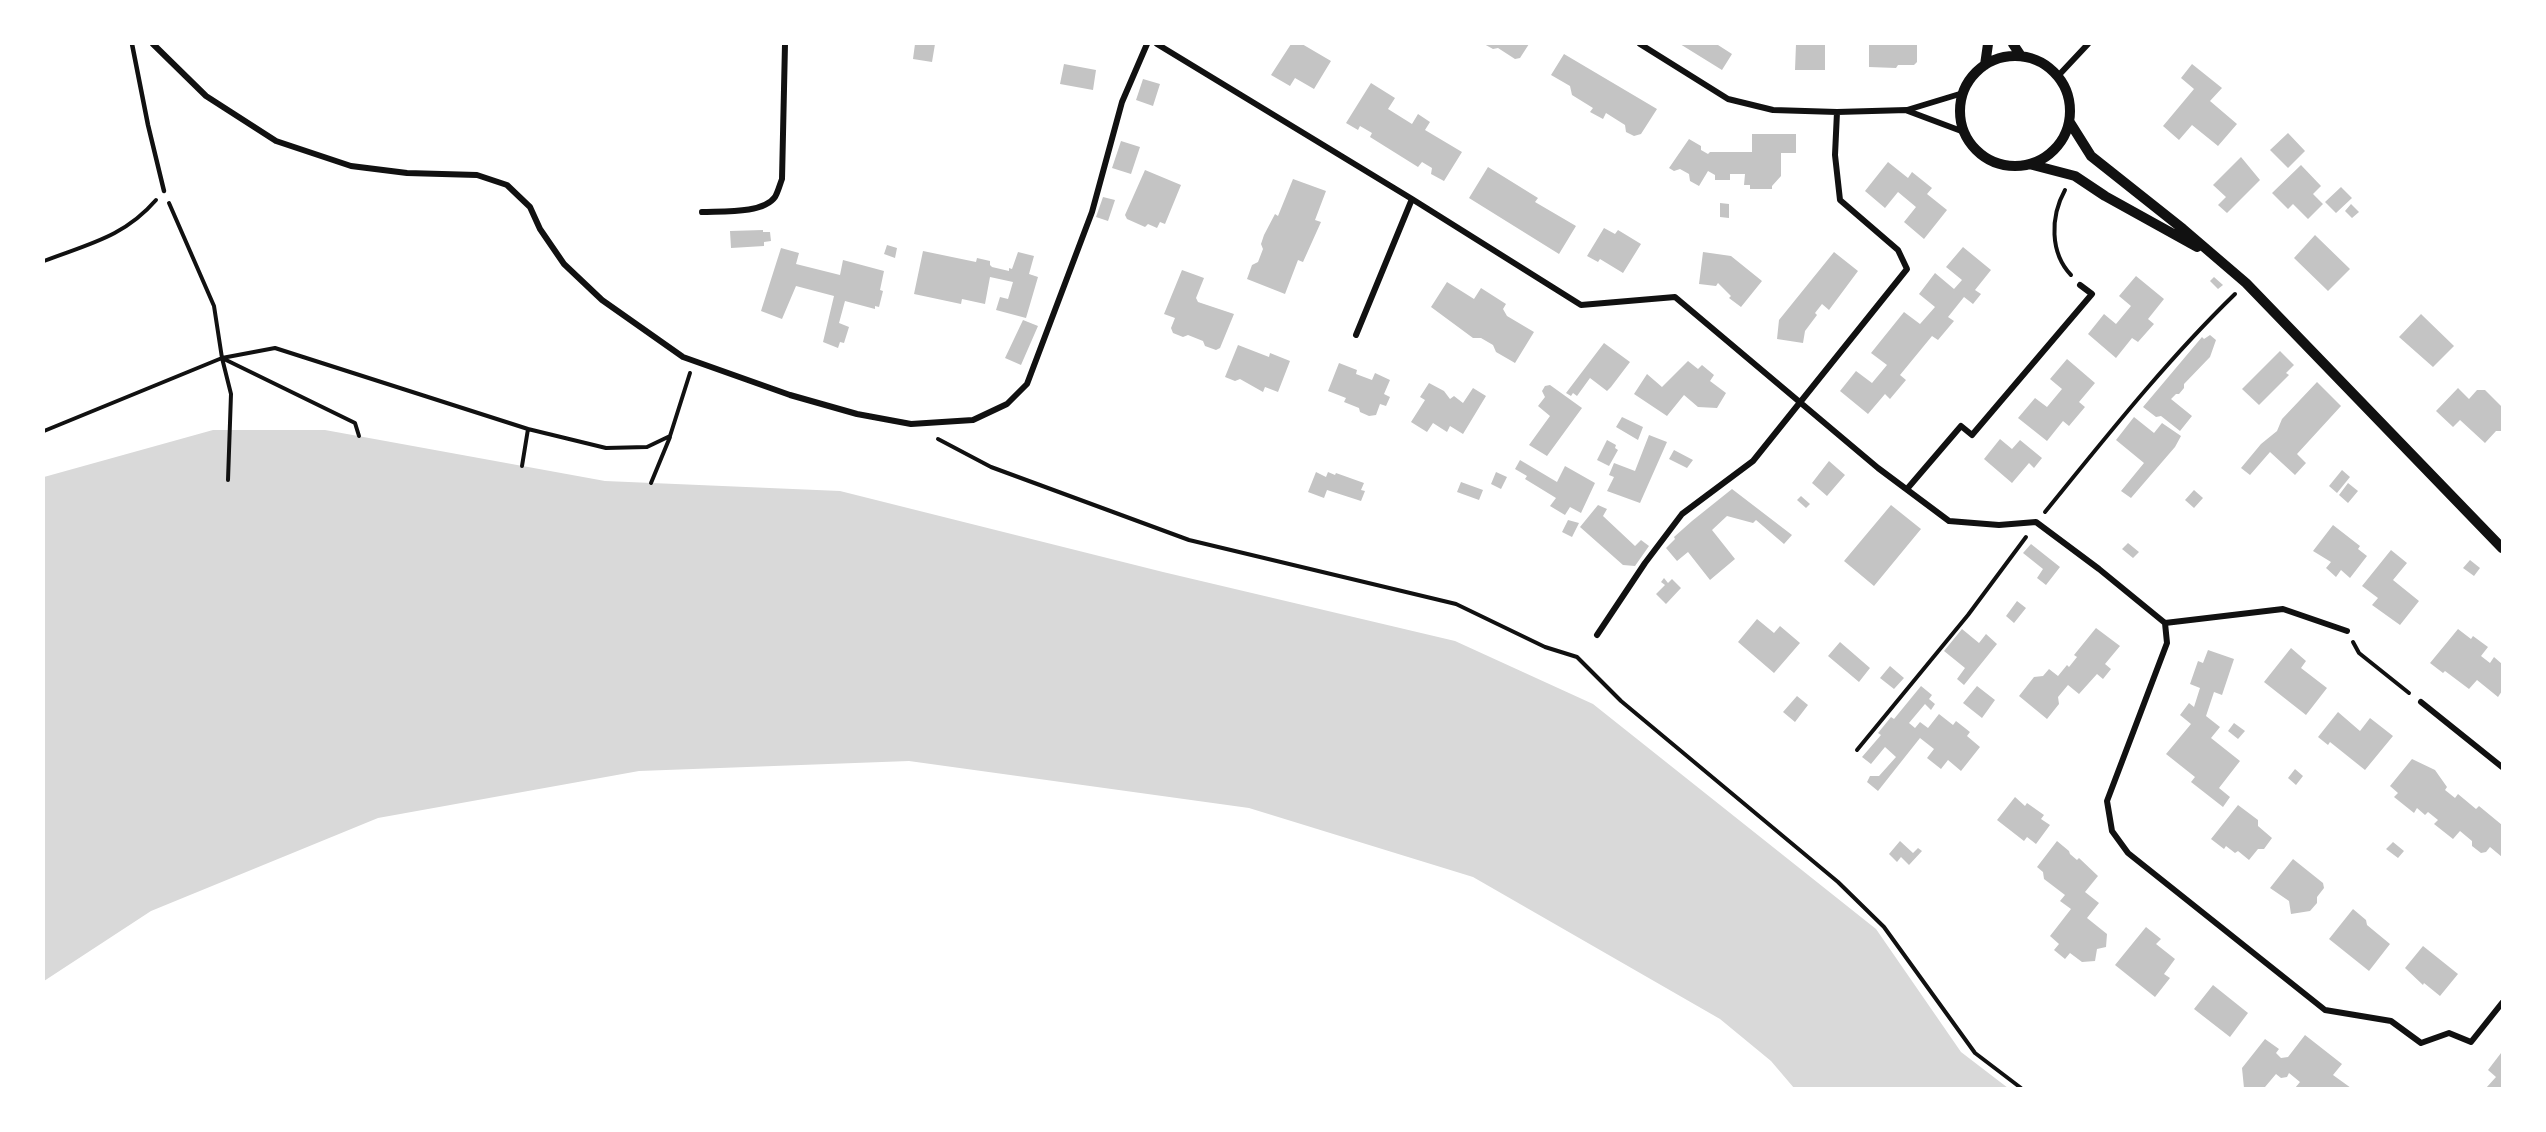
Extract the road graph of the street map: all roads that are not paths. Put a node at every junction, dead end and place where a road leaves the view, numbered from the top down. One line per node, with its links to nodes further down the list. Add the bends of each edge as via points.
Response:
1 (132, 44): 19 (lane)
2 (153, 44): 4 (street, via 206,96 276,141 351,166 477,175 507,185 530,207 564,264 602,300 683,357 790,395 911,424 973,420 1007,404 1027,384 1092,212 1122,102)
3 (785, 44): 21 (street, via 782,179 774,198 746,210)
4 (1147, 44)
5 (1157, 44): 20 (street)
6 (1640, 44): 15 (street, via 1728,99 1773,110)
7 (1988, 44): 11 (street)
8 (2013, 44): 10 (street)
9 (2088, 44): 12 (street)
10 (2021, 56): 11 (street); 12 (street, via 2041,63)
11 (1985, 65): 13 (street)
12 (2058, 76): 16 (street, via 2068,97)
13 (1963, 93): 14 (street); 17 (street, via 1960,113)
14 (1907, 110): 15 (street); 17 (street)
15 (1837, 112): 25 (street, via 1835,155 1840,200 1898,250 1906,269)
16 (2069, 121): 18 (street, via 2058,146); 22 (street, via 2091,156)
17 (1964, 132): 18 (street, via 1972,146 1991,160 2006,165)
18 (2029, 164): 22 (street, via 2075,176)
19 (164, 191)
20 (1412, 198): 24 (street); 25 (street, via 1581,305 1675,297)
21 (702, 212)
22 (2215, 256): 27 (street)
23 (2080, 285): 26 (street, via 2092,294 1972,435 1960,426)
24 (1356, 335)
25 (1800, 402): 26 (street); 30 (street, via 1753,461 1682,514)
26 (1907, 489): 28 (street, via 1949,521 1999,525 2036,522)
27 (2502, 548)
28 (2165, 623): 29 (street, via 2283,609); 33 (street, via 2167,643 2107,801 2112,831 2128,853 2325,1010 2391,1021 2421,1043 2449,1033 2471,1042)
29 (2347, 631)
30 (1597, 635)
31 (2421, 702): 32 (street)
32 (2502, 767)
33 (2502, 1003)

